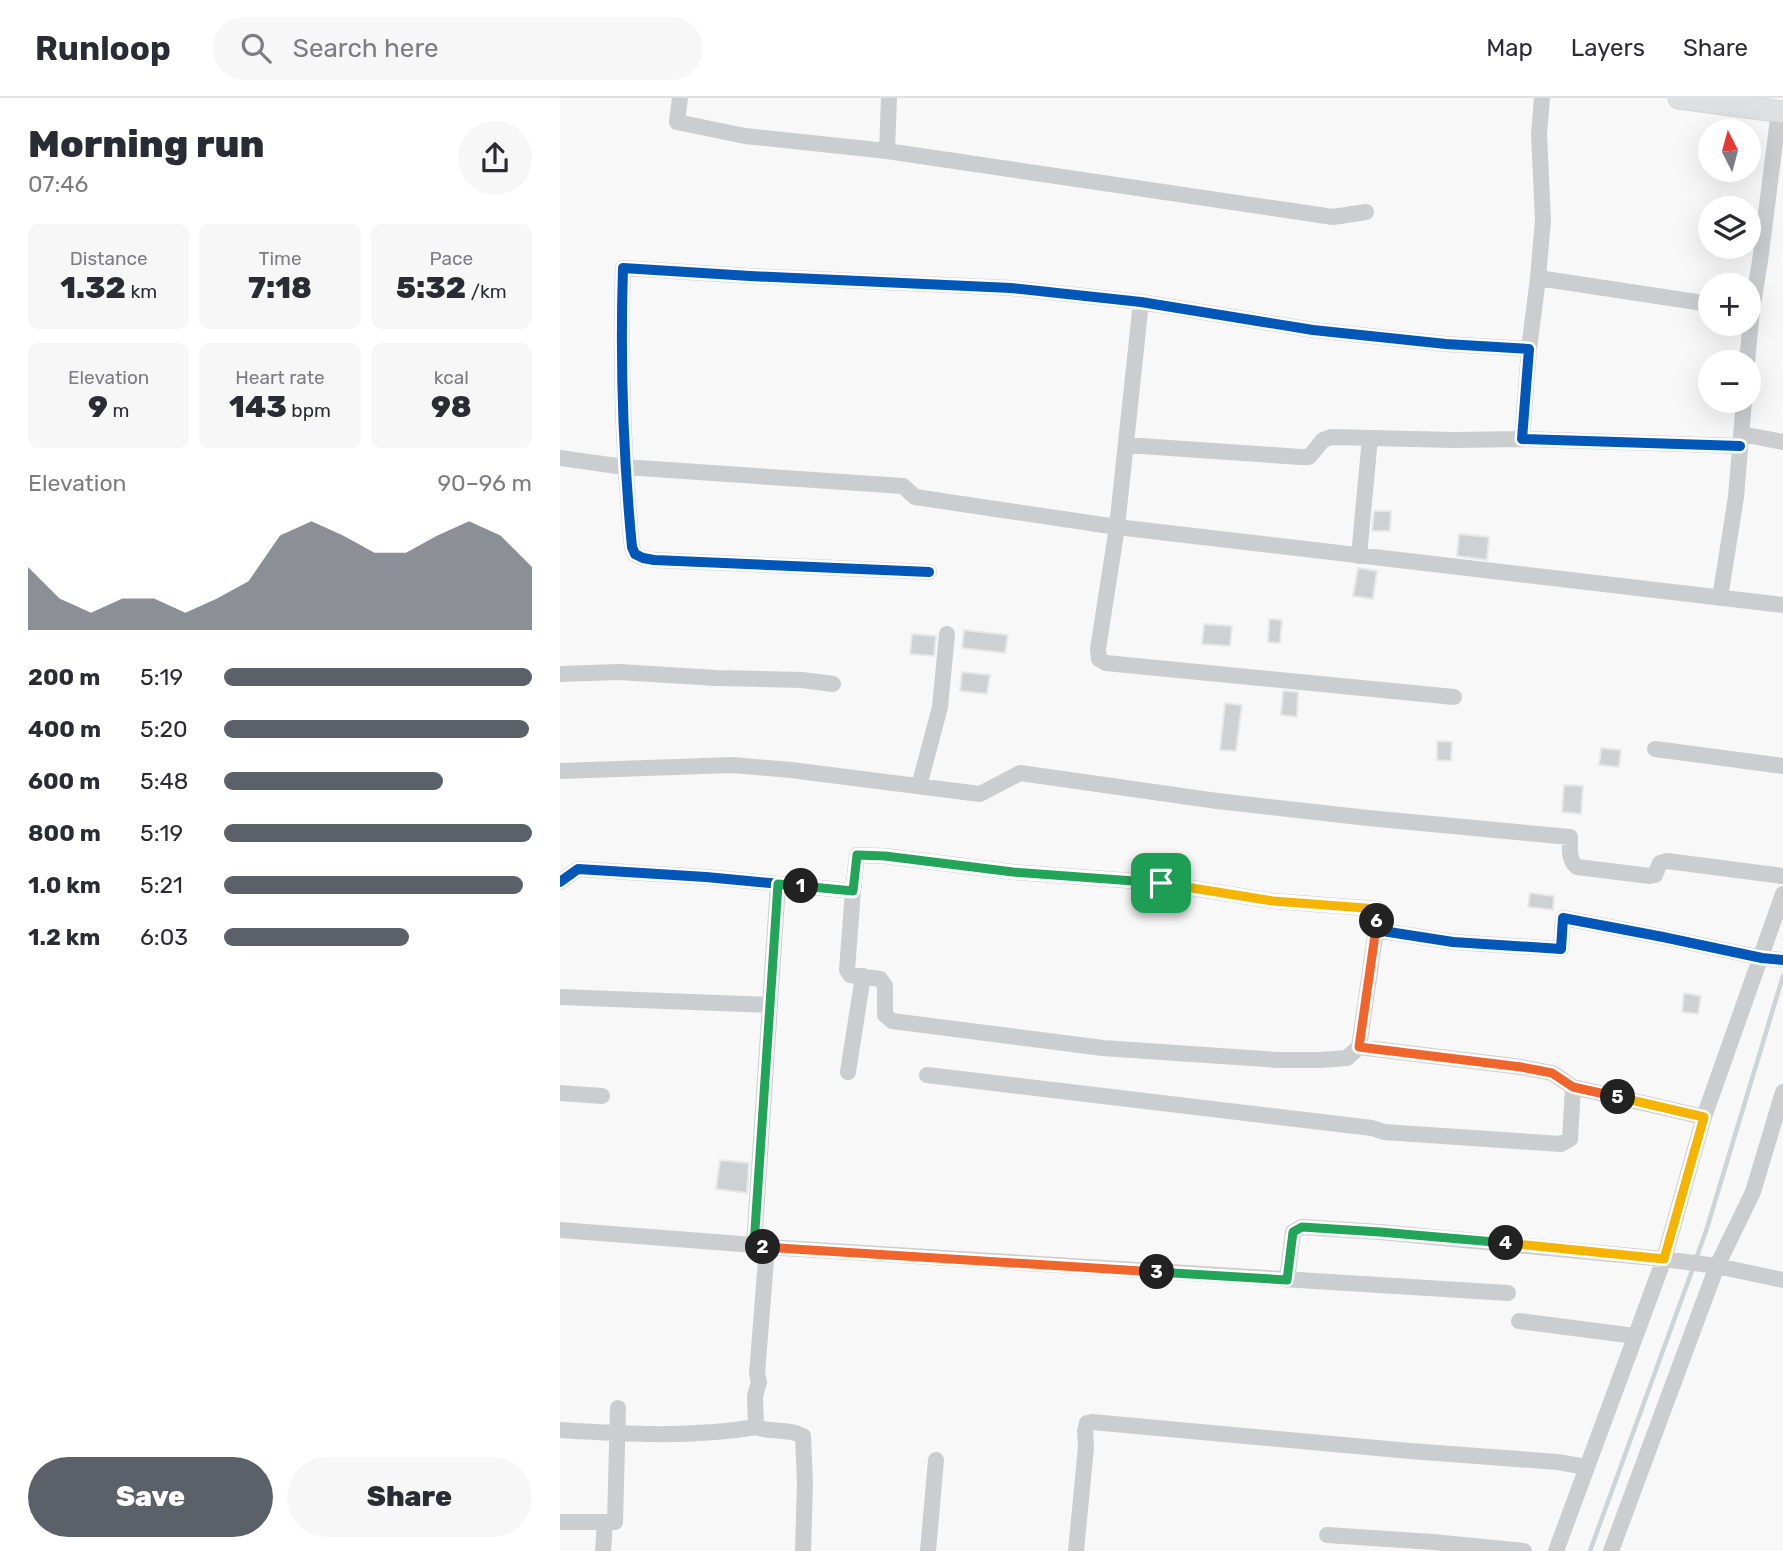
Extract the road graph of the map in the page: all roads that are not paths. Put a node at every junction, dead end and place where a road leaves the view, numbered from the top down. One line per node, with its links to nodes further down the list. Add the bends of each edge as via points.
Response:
1 (680, 98): 6 (street, via 677,122 745,136)
2 (889, 98): 6 (street)
3 (1542, 98): 9 (street, via 1543,220)
4 (1679, 98): 5 (street)
5 (1773, 108): 8 (street)
6 (887, 150): 7 (street, via 1333,217)
7 (1366, 212)
8 (1758, 273)
9 (1538, 278): 11 (street); 12 (street)
10 (1141, 302): 12 (street, via 1313,330); 18 (street); 20 (street, via 1011,288 623,268)
11 (1698, 302)
12 (1528, 349): 15 (street)
13 (1743, 413): 16 (street)
14 (1370, 438): 15 (street); 18 (street, via 1331,437 1309,457); 22 (street)
15 (1522, 439): 16 (street)
16 (1741, 440): 17 (street); 24 (street)
17 (1783, 442)
18 (1126, 446): 21 (street)
19 (560, 458): 20 (street)
20 (624, 467): 21 (street, via 903,486 915,497); 23 (street, via 632,547 643,558)
21 (1117, 527): 22 (street); 29 (street, via 1098,649 1099,659 1106,663)
22 (1359, 556): 24 (street)
23 (929, 572)
24 (1720, 598): 25 (street)
25 (1783, 605)
26 (947, 634): 33 (street, via 940,707)
27 (560, 674): 28 (street, via 620,672)
28 (833, 684)
29 (1454, 697)
30 (1655, 749): 31 (street)
31 (1783, 766)
32 (560, 771): 33 (street, via 732,765)
33 (919, 786): 34 (street, via 980,794 1020,773 1368,818 1570,837 1570,858 1577,867 1650,876 1667,861)
34 (1783, 876)
35 (560, 882): 36 (street, via 578,869)
36 (778, 884): 37 (street); 44 (street)
37 (853, 891): 39 (street, via 857,855 885,856 1378,909); 42 (street, via 847,970 850,975)
38 (1783, 894): 40 (street)
39 (1376, 930): 40 (street, via 1453,942 1561,949 1563,918); 45 (street)
40 (1762, 958): 41 (street); 52 (street)
41 (1783, 960)
42 (863, 976): 45 (street, via 883,982 885,1015 892,1021 1103,1048 1278,1060 1347,1058); 46 (street)
43 (560, 997): 44 (street)
44 (770, 1005): 54 (street)
45 (1359, 1047): 48 (street, via 1521,1067 1552,1073)
46 (848, 1072)
47 (927, 1075): 48 (street, via 1384,1132 1561,1144 1570,1139)
48 (1573, 1087): 52 (street)
49 (560, 1093): 51 (street)
50 (1783, 1093): 56 (street, via 1753,1192)
51 (602, 1096)
52 (1704, 1117): 55 (street)
53 (560, 1230): 54 (street)
54 (761, 1246): 58 (street); 63 (street)
55 (1664, 1259): 56 (street); 58 (street, via 1302,1227 1293,1232); 61 (street)
56 (1717, 1266): 57 (street); 77 (street)
57 (1783, 1279)
58 (1287, 1280): 59 (street)
59 (1508, 1293)
60 (1519, 1321): 61 (street)
61 (1635, 1336): 67 (street)
62 (618, 1408): 65 (street)
63 (756, 1427): 65 (street); 72 (street, via 803,1436)
64 (560, 1430): 65 (street)
65 (617, 1434): 69 (street, via 615,1522)
66 (936, 1460): 73 (street)
67 (1586, 1467): 74 (street, via 1092,1422 1085,1431); 76 (street)
68 (560, 1522): 69 (street)
69 (605, 1522): 71 (street)
70 (1327, 1535): 75 (street)
71 (603, 1551)
72 (803, 1551)
73 (928, 1551)
74 (1076, 1551)
75 (1524, 1551)
76 (1556, 1551)
77 (1611, 1551)

